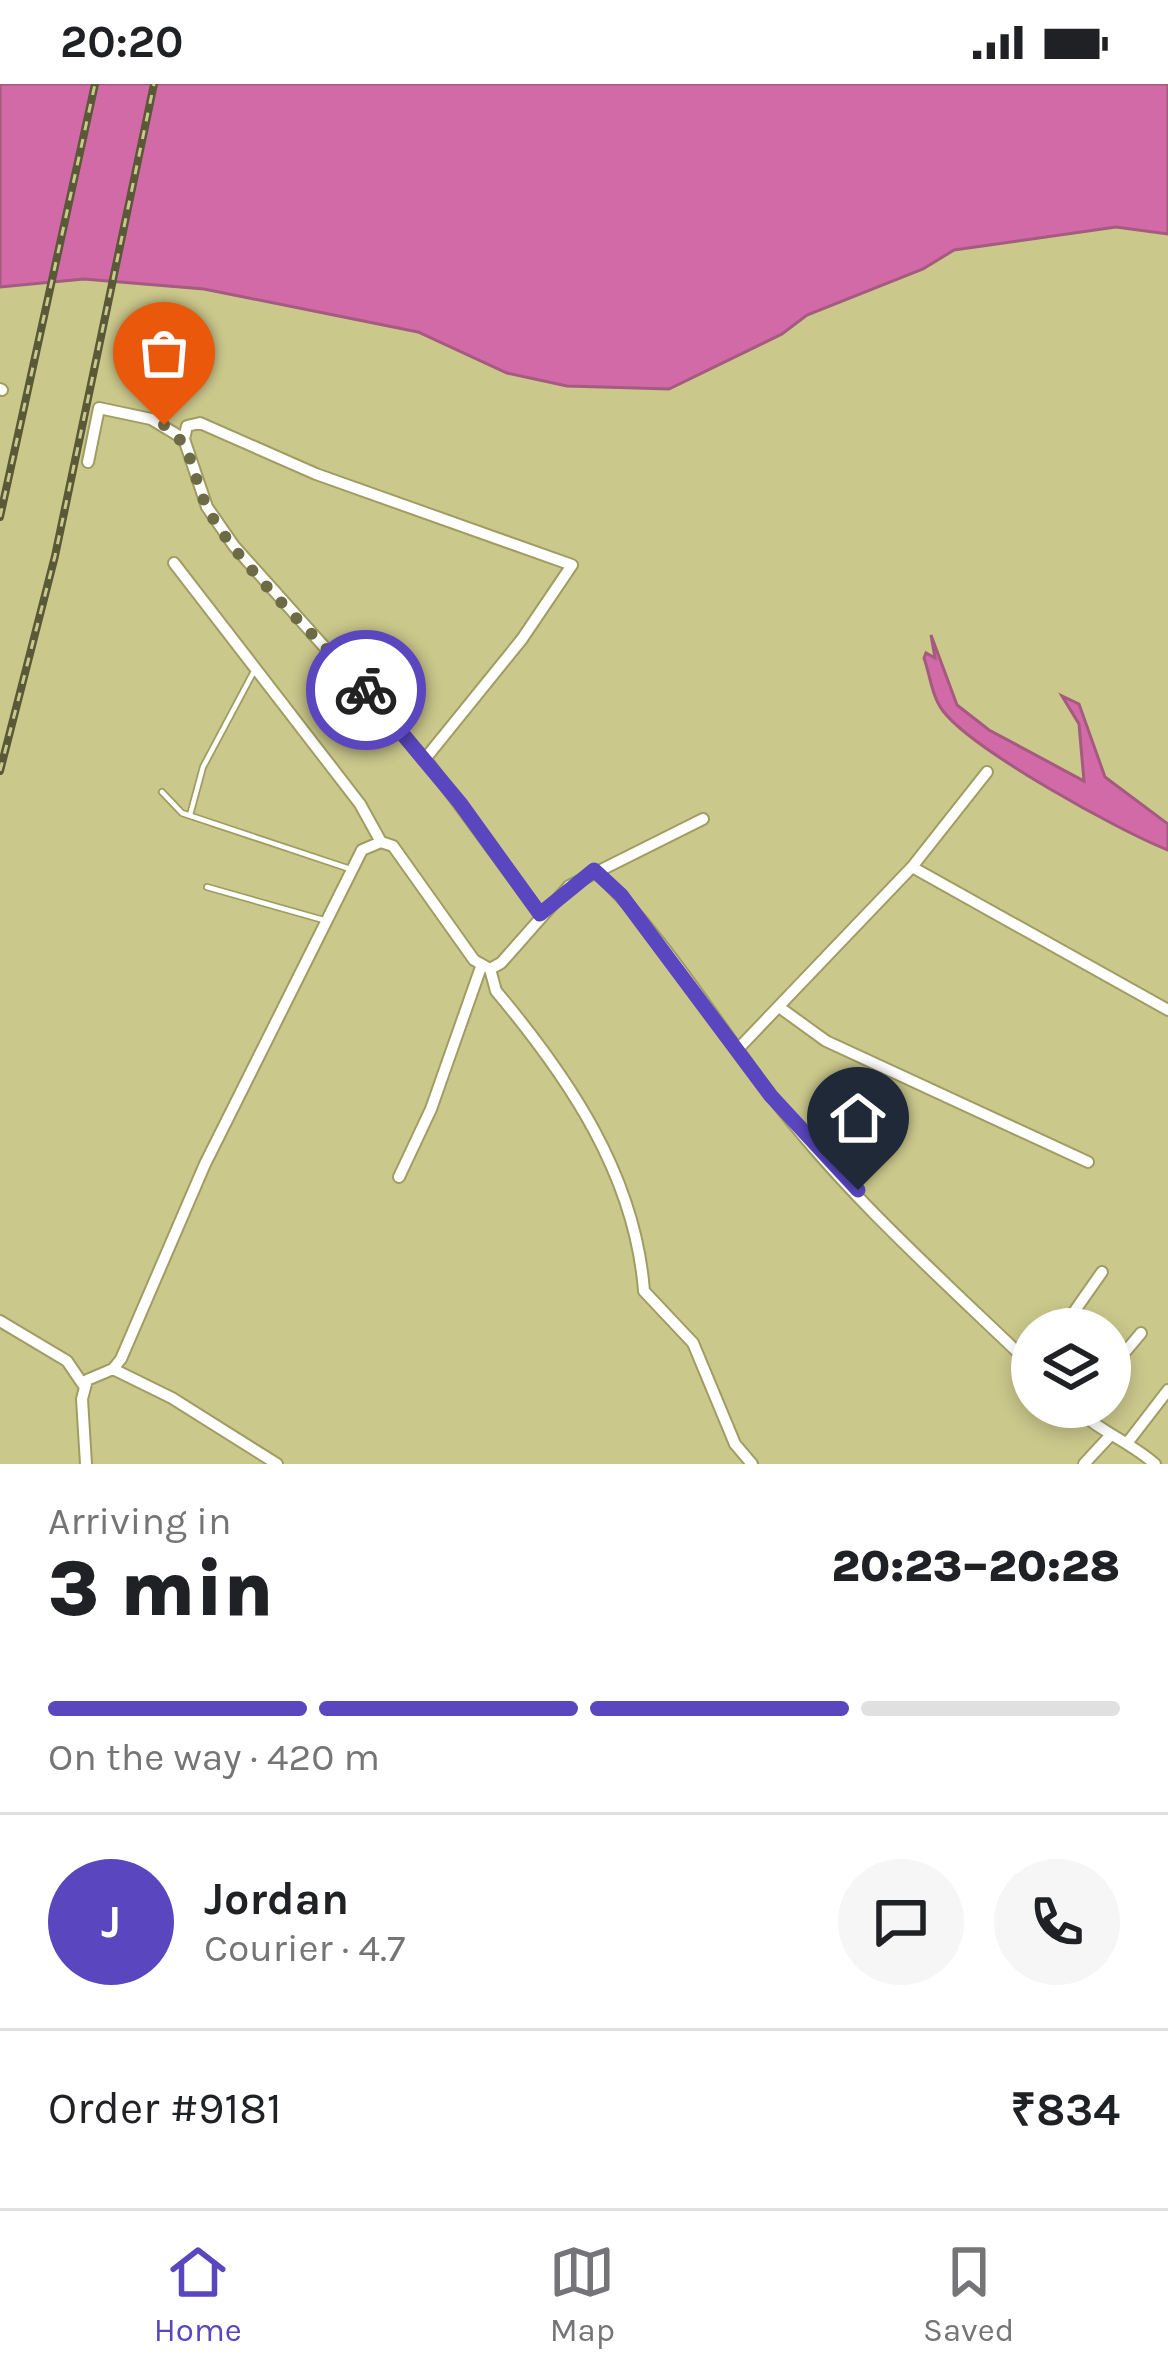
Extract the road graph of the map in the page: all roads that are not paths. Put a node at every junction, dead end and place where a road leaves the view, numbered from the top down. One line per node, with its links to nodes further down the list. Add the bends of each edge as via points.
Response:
1 (184, 439): 2 (street, via 152,418 99,408); 5 (street, via 206,507 234,546); 5 (street, via 187,426 200,422 316,474 572,565)
2 (88, 461)
3 (174, 563): 4 (street)
4 (254, 671): 8 (lane, via 203,767); 10 (street, via 360,804)
5 (425, 759): 15 (street)
6 (987, 772): 11 (street)
7 (162, 792): 8 (lane)
8 (190, 815): 12 (lane)
9 (703, 820): 13 (street)
10 (380, 842): 12 (street, via 362,850); 17 (street, via 393,846)
11 (912, 867): 18 (street); 19 (street)
12 (352, 870): 16 (street)
13 (594, 870): 15 (street); 20 (street, via 648,928)
14 (207, 887): 16 (lane)
15 (540, 914): 17 (street, via 502,963)
16 (327, 921): 29 (street)
17 (486, 968): 22 (street); 37 (street, via 585,1108 641,1251 644,1292 694,1343 735,1444)
18 (779, 1007): 20 (street); 21 (street, via 826,1041)
19 (1168, 1010)
20 (737, 1050): 27 (street, via 908,1246)
21 (1088, 1162)
22 (400, 1177)
23 (1102, 1272): 24 (street)
24 (1077, 1308)
25 (0, 1321): 30 (street, via 67,1361)
26 (1141, 1334): 28 (street)
27 (1011, 1346)
28 (1131, 1346)
29 (113, 1369): 30 (street, via 91,1374); 36 (street)
30 (85, 1386): 35 (street)
31 (1168, 1390): 34 (street)
32 (1098, 1428): 33 (street)
33 (1108, 1438): 34 (street); 38 (street)
34 (1128, 1442): 39 (street)
35 (86, 1464)
36 (277, 1464)
37 (752, 1464)
38 (1084, 1464)
39 (1155, 1464)

